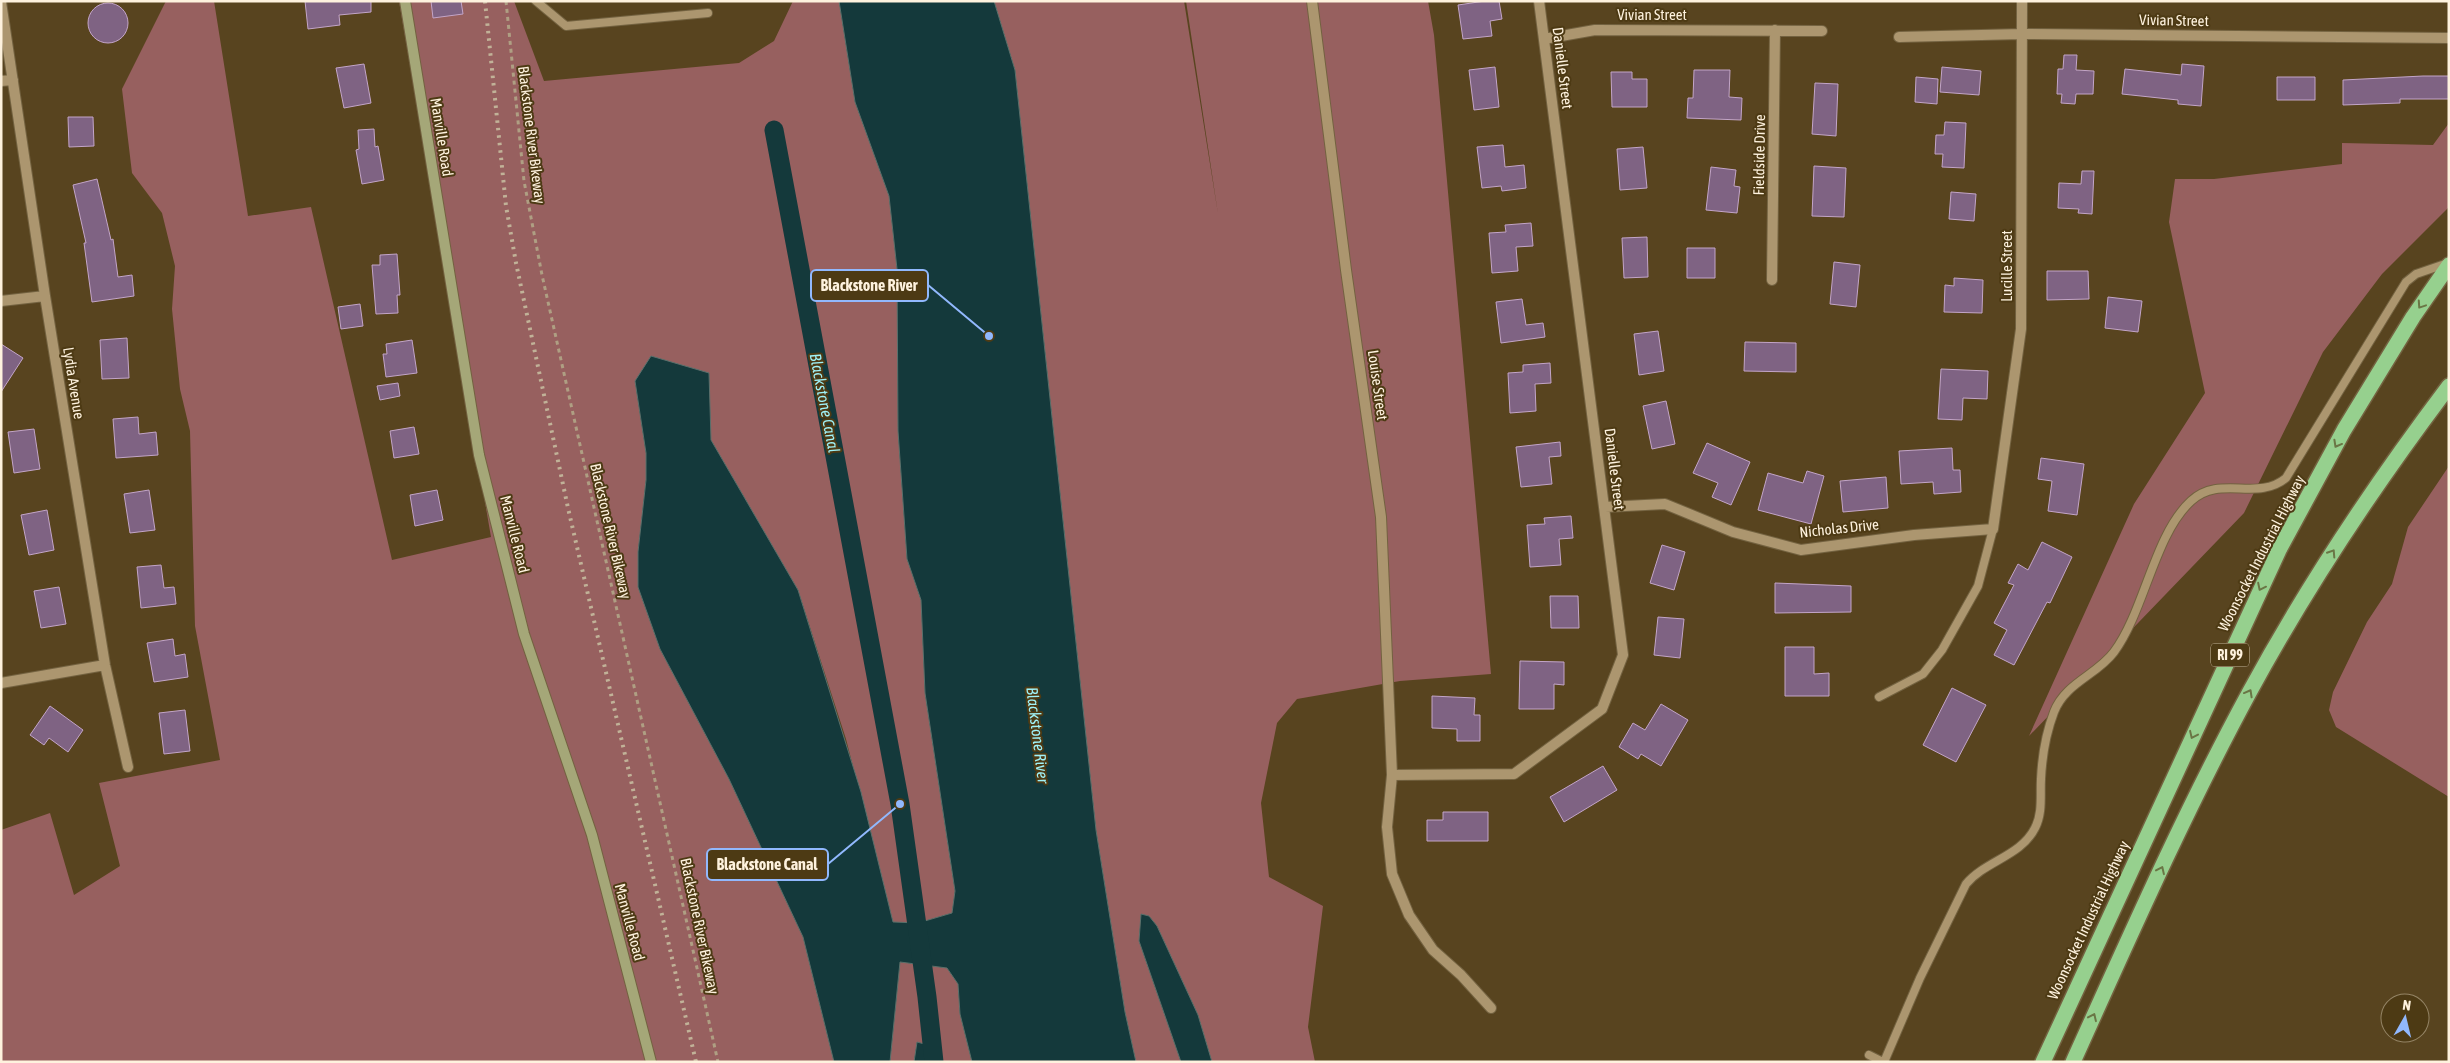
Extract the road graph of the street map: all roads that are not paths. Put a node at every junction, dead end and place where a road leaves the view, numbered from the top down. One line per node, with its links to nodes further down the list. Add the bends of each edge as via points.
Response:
1 (405, 1): 30 (main road, Manville Road, via 479,455 524,634 592,835)
2 (536, 1): 7 (lane, via 566,26)
3 (1312, 1): 27 (street, Louise Street, via 1382,517)
4 (1539, 1): 13 (street, Danielle Street)
5 (2022, 1): 10 (street, Lucille Street)
6 (1, 2): 14 (street, Lydia Avenue)
7 (708, 13)
8 (1775, 30): 9 (street, Vivian Street); 13 (street, Vivian Street, via 1595,30); 17 (street, Fieldside Drive)
9 (1822, 31)
10 (2022, 34): 11 (street, Vivian Street); 12 (street, Vivian Street); 22 (street, Lucille Street, via 2021,328)
11 (1898, 37)
12 (2449, 38)
13 (1544, 39): 21 (street, Danielle Street)
14 (13, 80): 15 (street); 18 (street, Lydia Avenue)
15 (1, 81)
16 (2449, 264): 31 (lane, via 2409,278 2286,478 2260,489 2224,486 2207,490 2183,510 2120,643 2102,666 2068,691 2054,712 2043,760 2040,810 2035,828 2012,852 1977,872 1966,884); 32 (highway, Woonsocket Industrial Highway / RI 99, one-way to 32, via 2353,415 2279,550)
17 (1772, 280)
18 (45, 296): 19 (street); 23 (street, Lydia Avenue)
19 (1, 301)
20 (2449, 386): 33 (highway, RI 99, one-way to 20, via 2188,811 2250,692 2352,522)
21 (1605, 506): 22 (street, Nicholas Drive, via 1665,504 1733,532 1801,550 1914,535); 27 (street, Danielle Street, via 1623,655 1602,709 1514,774)
22 (1993, 529): 25 (lane, via 1978,586 1942,650 1923,674)
23 (105, 665): 24 (street); 26 (street, Lydia Avenue)
24 (1, 683)
25 (1879, 698)
26 (128, 767)
27 (1392, 775): 28 (street, Louise Street, via 1387,828 1392,874 1409,914 1433,950)
28 (1490, 1008)
29 (1869, 1055): 31 (lane)
30 (651, 1062)
31 (1883, 1062)
32 (2043, 1062)
33 (2073, 1062)

